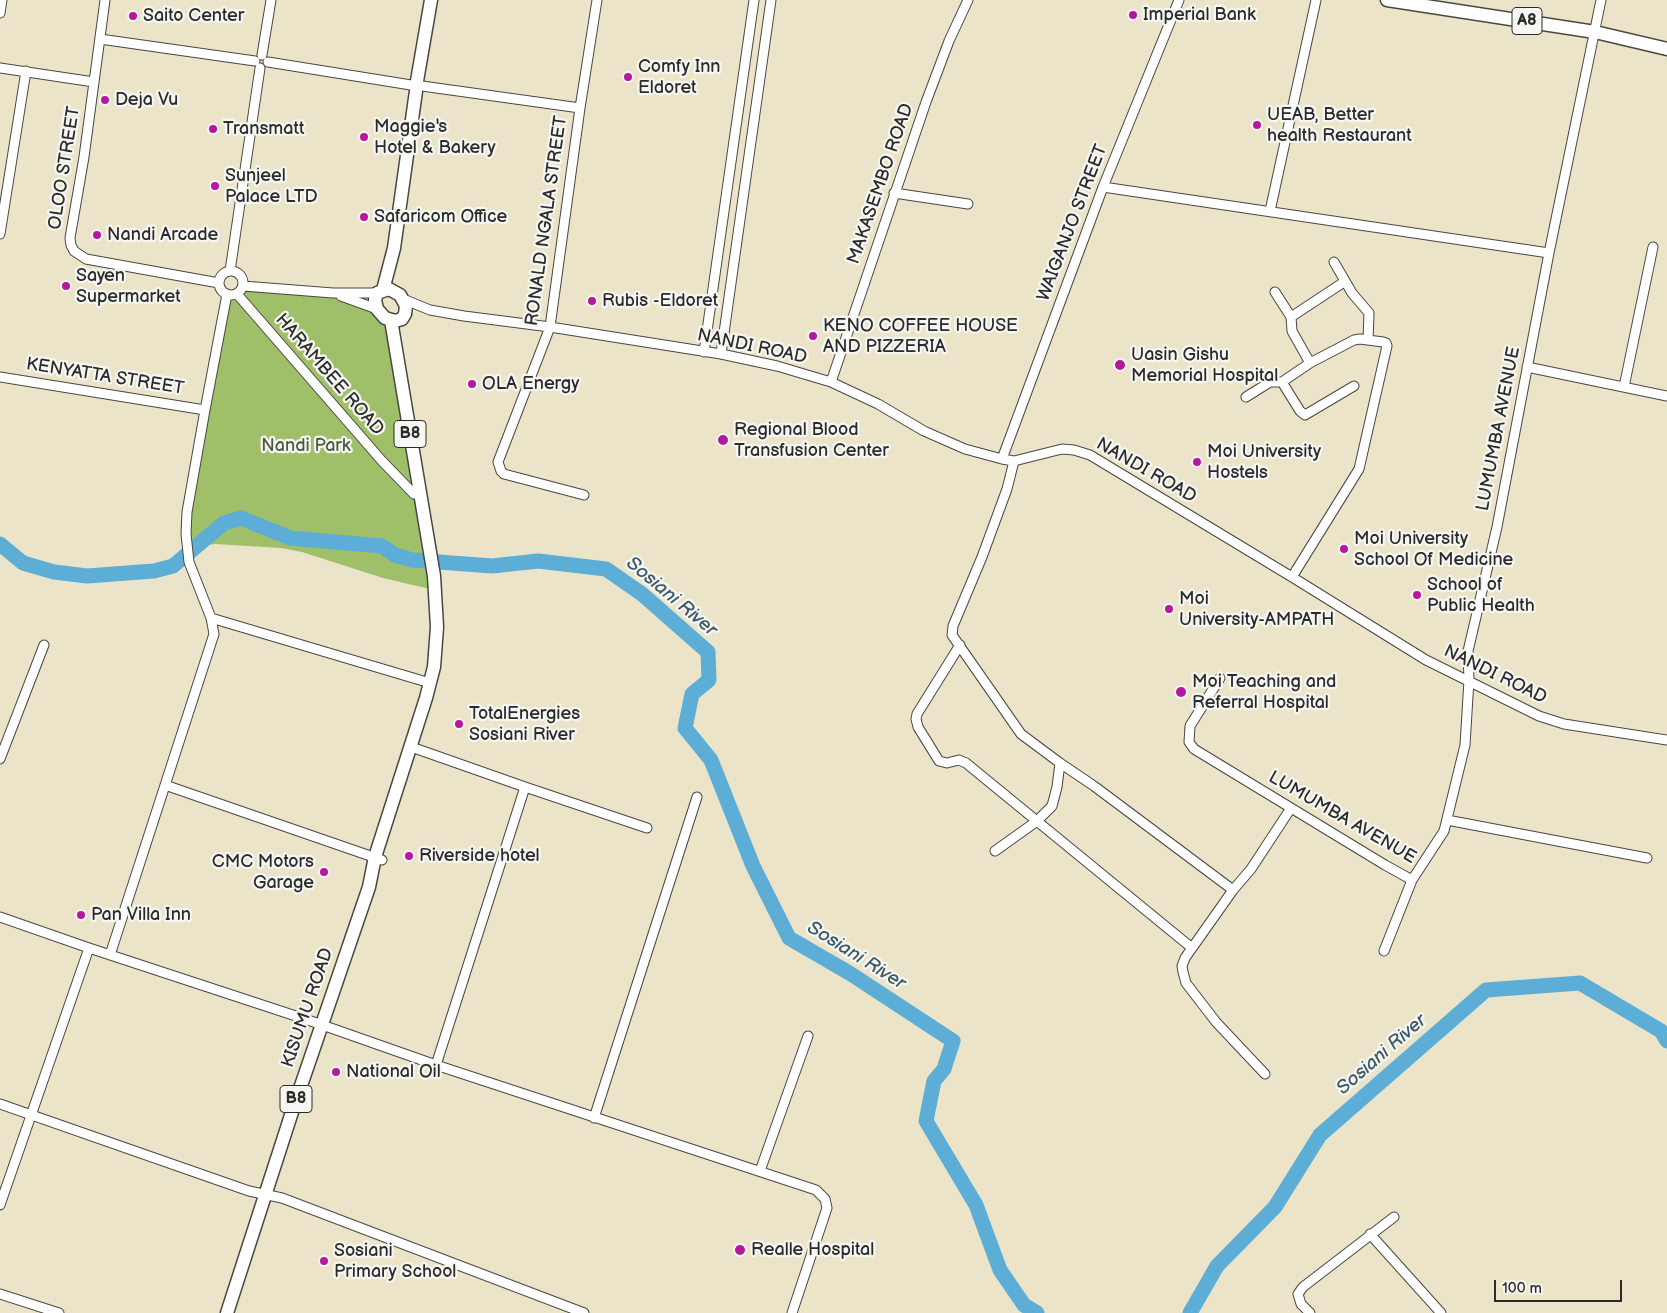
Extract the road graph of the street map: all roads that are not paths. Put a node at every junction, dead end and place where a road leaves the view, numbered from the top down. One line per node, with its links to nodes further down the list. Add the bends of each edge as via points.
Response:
1 (2, 0): 13 (street)
2 (105, 0): 15 (street, OLOO STREET)
3 (271, 0): 17 (street)
4 (431, 0): 21 (highway, B8)
5 (597, 0): 22 (street, RONALD NGALA STREET)
6 (754, 0): 45 (street)
7 (771, 0): 46 (street)
8 (968, 0): 24 (street, MAKASEMBO ROAD, via 949,41)
9 (1179, 0): 23 (street, WAIGANJO STREET)
10 (1316, 0): 26 (street)
11 (1386, 0): 14 (highway, A8)
12 (1601, 0): 14 (street, LUMUMBA AVENUE)
13 (0, 13)
14 (1595, 32): 16 (highway, A8); 29 (street, LUMUMBA AVENUE)
15 (100, 39): 17 (street); 20 (street, OLOO STREET)
16 (1667, 49)
17 (261, 61): 21 (street); 31 (street)
18 (0, 68): 19 (street)
19 (26, 72): 20 (street); 27 (street)
20 (94, 82): 33 (street, OLOO STREET, via 70,238 74,252 86,259)
21 (416, 86): 22 (street); 37 (highway, B8)
22 (580, 108): 43 (street, RONALD NGALA STREET)
23 (1103, 187): 26 (street); 57 (street, WAIGANJO STREET)
24 (894, 194): 25 (street); 50 (street, MAKASEMBO ROAD)
25 (968, 204)
26 (1270, 211): 29 (street)
27 (0, 234)
28 (1653, 247): 53 (street)
29 (1549, 253): 48 (street, LUMUMBA AVENUE)
30 (1334, 262): 32 (street)
31 (230, 271): 33 (street, via 223,274); 34 (street, via 240,275)
32 (1344, 282): 41 (street); 44 (street, via 1369,313)
33 (219, 283): 38 (street, via 221,290)
34 (243, 286): 36 (street, NANDI ROAD); 38 (street)
35 (1275, 292): 41 (street)
36 (333, 293): 37 (street, NANDI ROAD); 39 (street, NANDI ROAD)
37 (389, 293): 39 (highway, B8, via 375,300); 40 (street, NANDI ROAD); 42 (highway, B8, via 406,306)
38 (232, 294): 56 (street, KENYATTA STREET); 59 (street, HARAMBEE ROAD, via 382,461 414,494)
39 (378, 309): 42 (highway, via 385,318)
40 (430, 310): 42 (street, NANDI ROAD); 43 (street, NANDI ROAD)
41 (1291, 317): 47 (street, via 1292,331)
42 (398, 318): 59 (highway, B8); 61 (highway, B8, via 425,472)
43 (550, 327): 45 (street, NANDI ROAD); 60 (street, RONALD NGALA STREET, via 499,467 504,474)
44 (1368, 340): 47 (street, via 1354,340); 63 (street, via 1383,342 1387,346 1359,469)
45 (704, 352): 46 (street, NANDI ROAD)
46 (721, 354): 50 (street, NANDI ROAD)
47 (1310, 363): 51 (street)
48 (1527, 368): 53 (street); 68 (street, LUMUMBA AVENUE, via 1497,527 1468,651)
49 (0, 376): 56 (street, KENYATTA STREET)
50 (831, 382): 57 (street, NANDI ROAD, via 965,449)
51 (1282, 382): 52 (street, via 1305,415); 54 (street, via 1270,382)
52 (1354, 386)
53 (1624, 387): 55 (street)
54 (1246, 396)
55 (1667, 396)
56 (205, 410): 64 (street, KENYATTA STREET, via 186,534 189,562)
57 (1002, 459): 58 (street, NANDI ROAD)
58 (1014, 461): 63 (street, NANDI ROAD, via 1062,449 1090,455); 66 (street, via 982,557 952,626 952,635)
59 (420, 494): 61 (highway, B8)
60 (584, 495)
61 (432, 548): 62 (highway, B8)
62 (437, 575): 69 (highway, B8, via 438,627); 71 (highway, B8, via 442,620 438,672)
63 (1292, 577): 68 (street, NANDI ROAD, via 1426,660)
64 (211, 618): 69 (street); 74 (street, via 214,634)
65 (44, 645): 72 (street)
66 (960, 645): 73 (street, via 1021,734); 79 (street, via 917,714 918,726 939,761 966,763)
67 (1220, 678): 77 (street, LUMUMBA AVENUE, via 1190,726 1189,742 1194,749)
68 (1470, 680): 70 (street, NANDI ROAD, via 1554,721); 78 (street, LUMUMBA AVENUE, via 1465,745)
69 (430, 683): 83 (highway, B8)
70 (1667, 740)
71 (417, 749): 75 (street); 83 (highway, B8)
72 (0, 760)
73 (1060, 763): 79 (street, via 1052,806); 85 (street)
74 (165, 785): 83 (street); 90 (street)
75 (525, 787): 80 (street); 93 (street)
76 (697, 797): 97 (street)
77 (1291, 808): 84 (street, LUMUMBA AVENUE); 85 (street, via 1251,869)
78 (1447, 820): 82 (street); 84 (street, LUMUMBA AVENUE, via 1440,838)
79 (1037, 821): 81 (street); 88 (street)
80 (647, 828)
81 (995, 851)
82 (1647, 858)
83 (378, 859): 91 (highway, KISUMU ROAD / B8)
84 (1412, 880): 89 (street)
85 (1233, 890): 88 (street)
86 (0, 917): 87 (street)
87 (88, 948): 90 (street); 96 (street)
88 (1192, 948): 94 (street, via 1182,966 1186,983 1216,1022)
89 (1384, 951)
90 (110, 955): 91 (street)
91 (321, 1025): 93 (street); 99 (highway, KISUMU ROAD / B8)
92 (808, 1036): 98 (street)
93 (436, 1065): 97 (street)
94 (1265, 1074)
95 (0, 1104): 96 (street)
96 (32, 1115): 99 (street, via 249,1191); 100 (street)
97 (594, 1118): 98 (street)
98 (760, 1171): 107 (street, via 816,1190 825,1199 826,1208)
99 (265, 1193): 105 (highway, KISUMU ROAD / B8); 106 (street)
100 (0, 1205)
101 (1394, 1216): 102 (street)
102 (1370, 1234): 108 (street, via 1302,1287 1298,1294 1301,1304); 109 (street)
103 (0, 1294): 104 (street)
104 (58, 1313)
105 (227, 1313)
106 (584, 1313)
107 (792, 1313)
108 (1310, 1313)
109 (1441, 1313)

